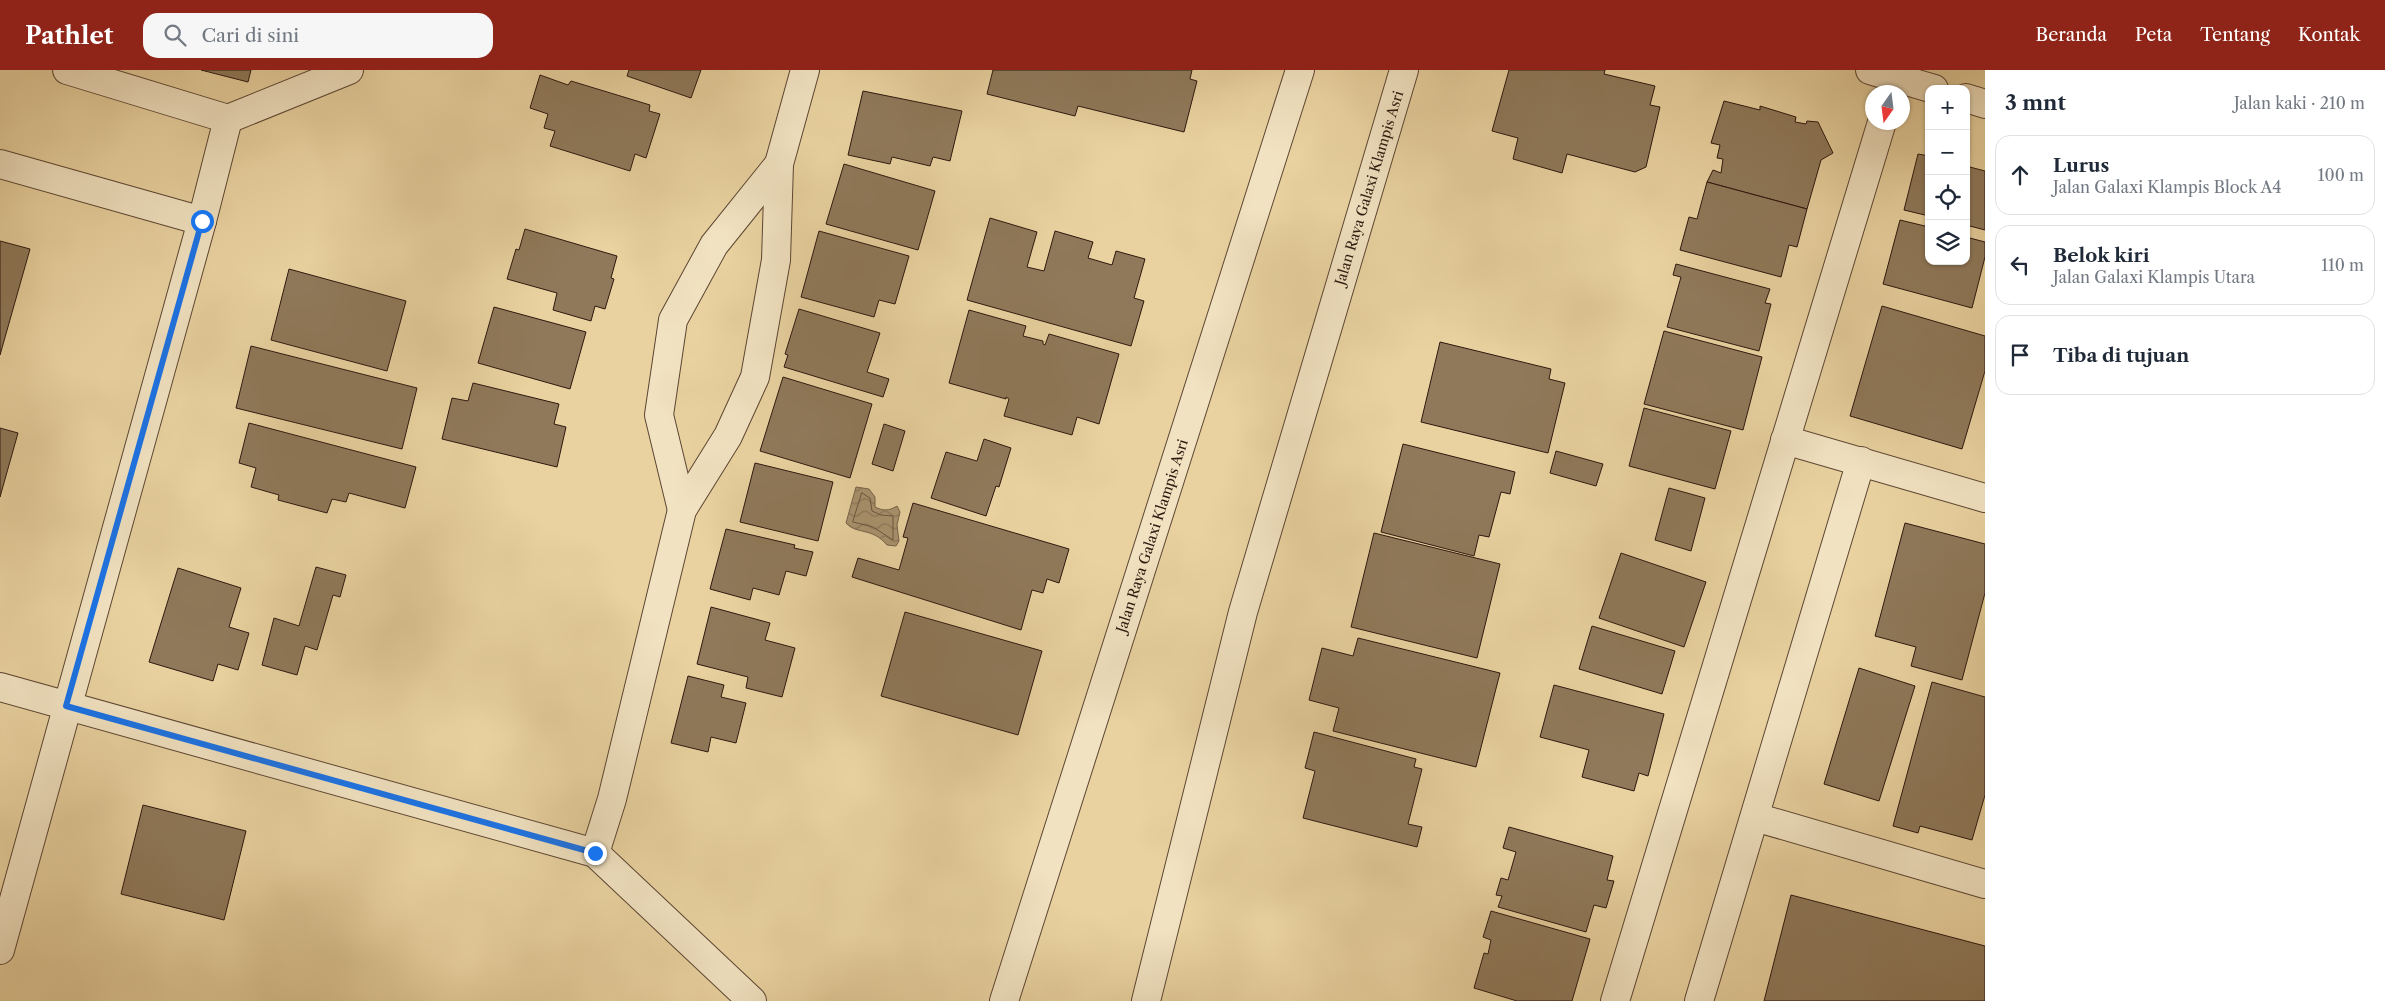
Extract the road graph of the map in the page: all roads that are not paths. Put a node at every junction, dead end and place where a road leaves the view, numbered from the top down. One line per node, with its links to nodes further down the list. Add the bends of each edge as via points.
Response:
1 (67, 70): 10 (street)
2 (349, 70): 10 (street)
3 (805, 70): 13 (street)
4 (1300, 70): 26 (street, Jalan Raya Galaxi Klampis Asri)
5 (1404, 70): 27 (street, Jalan Raya Galaxi Klampis Asri, via 1243,612)
6 (1889, 77): 7 (street)
7 (1925, 87)
8 (1970, 99): 9 (street)
9 (1985, 104)
10 (228, 119): 14 (street)
11 (1880, 130): 15 (street)
12 (0, 164): 14 (street)
13 (779, 164): 18 (street, via 776,260 755,377 728,436); 18 (street, via 714,245 673,320 658,415)
14 (202, 221): 20 (street)
15 (1785, 440): 16 (street); 28 (street)
16 (1862, 461): 17 (street); 21 (street)
17 (1985, 498)
18 (682, 510): 22 (street, via 612,799)
19 (0, 687): 20 (street)
20 (66, 706): 22 (street); 24 (street)
21 (1755, 817): 23 (street); 29 (street)
22 (595, 853): 25 (street)
23 (1985, 884)
24 (0, 950)
25 (752, 1001)
26 (1004, 1001)
27 (1146, 1001)
28 (1616, 1001)
29 (1700, 1001)

